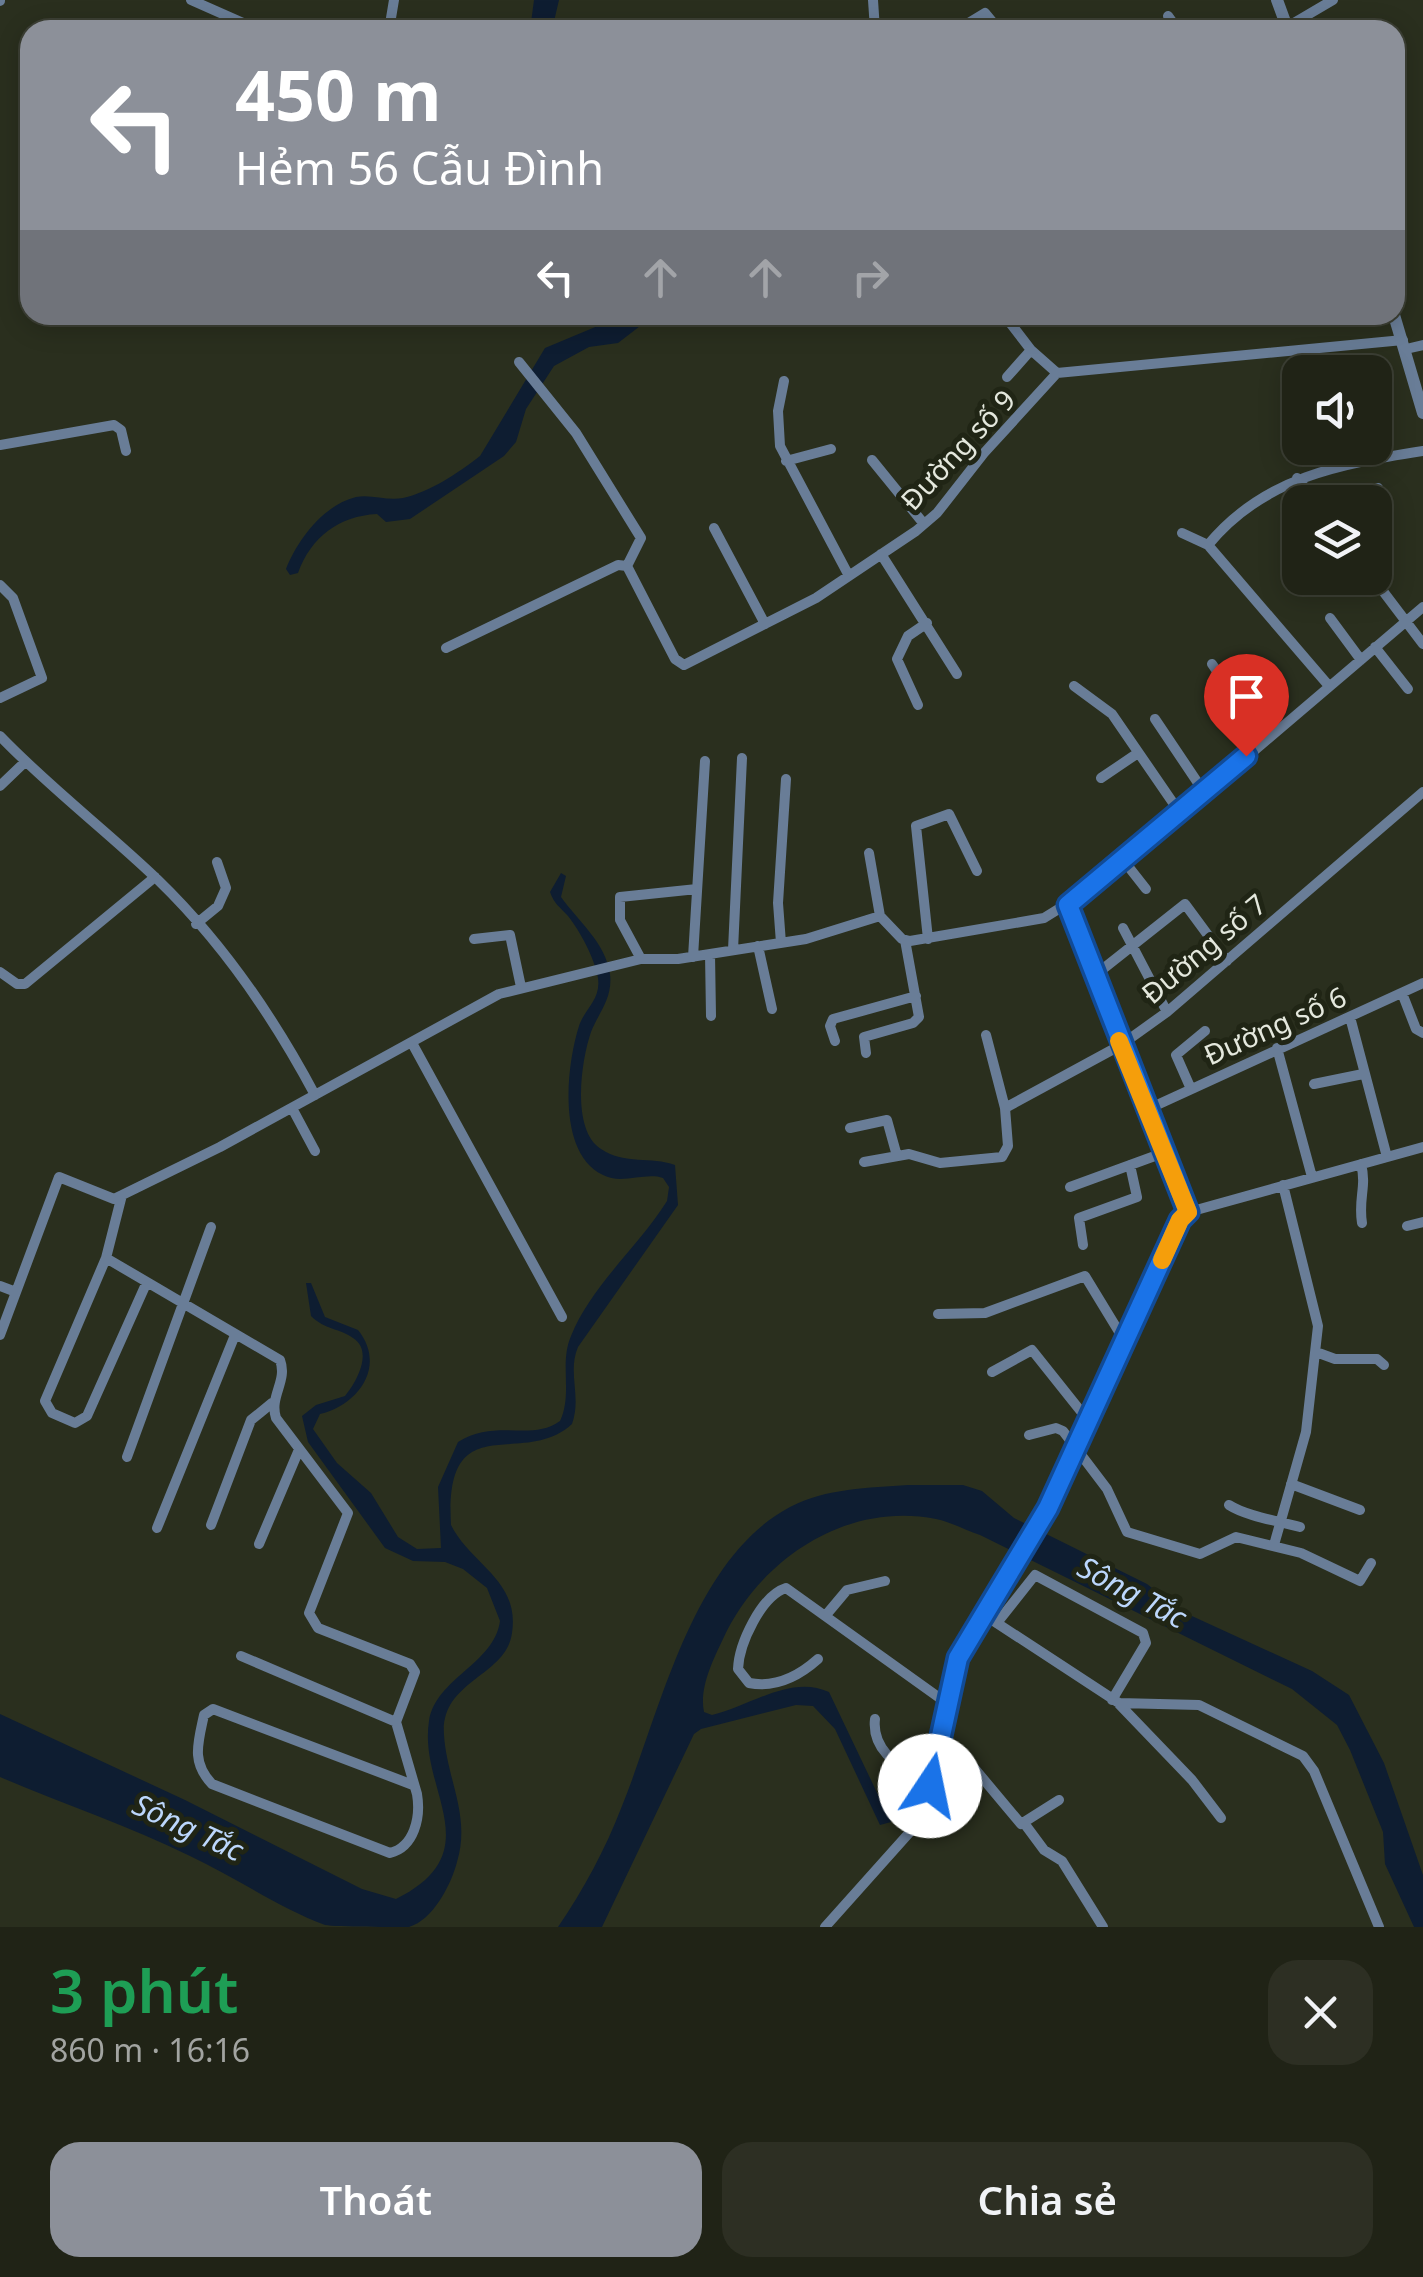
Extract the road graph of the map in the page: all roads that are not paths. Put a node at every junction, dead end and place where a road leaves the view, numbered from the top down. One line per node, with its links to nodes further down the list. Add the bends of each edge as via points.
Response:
1 (191, 0): 4 (street)
2 (1333, 0): 6 (street)
3 (1168, 16): 5 (street)
4 (236, 20)
5 (1171, 20)
6 (1302, 20)
7 (1012, 325): 11 (street)
8 (1397, 325): 9 (street)
9 (1404, 344): 10 (street); 13 (street); 16 (street)
10 (1423, 345)
11 (1031, 350): 13 (street); 14 (street)
12 (522, 365): 30 (street, via 640,538)
13 (1058, 373): 25 (street, Đường số 9)
14 (1007, 377)
15 (784, 381): 22 (street, via 777,426)
16 (1423, 413)
17 (0, 445): 19 (street, via 114,425)
18 (830, 449): 22 (street)
19 (126, 451)
20 (1423, 451): 23 (street)
21 (872, 460): 25 (street)
22 (786, 462): 31 (street)
23 (1298, 478): 24 (street); 28 (street, via 1233,515)
24 (1304, 485)
25 (924, 524): 29 (street, Đường số 9)
26 (714, 528): 38 (street)
27 (1182, 533): 28 (street)
28 (1208, 545): 46 (street)
29 (881, 554): 31 (street, Đường số 9); 37 (street)
30 (627, 566): 38 (street, Đường số 9, via 680,663); 41 (street)
31 (850, 576): 38 (street, Đường số 9)
32 (0, 585): 48 (street, via 13,598 42,678)
33 (1385, 595): 36 (street)
34 (1423, 608): 36 (street)
35 (1330, 618): 42 (street)
36 (1404, 622): 39 (street); 40 (street)
37 (927, 623): 44 (street); 49 (street, via 908,636 896,659)
38 (765, 624)
39 (1423, 644)
40 (1375, 647): 42 (street); 47 (street)
41 (446, 648)
42 (1360, 660): 46 (street)
43 (1212, 664): 52 (street)
44 (957, 674)
45 (1074, 686): 53 (street, via 1100,700)
46 (1330, 686): 52 (street)
47 (1408, 689)
48 (0, 698)
49 (918, 706)
50 (1155, 719): 60 (street)
51 (0, 736): 55 (street)
52 (1264, 740): 60 (street)
53 (1138, 753): 57 (street); 62 (street)
54 (742, 758): 80 (street)
55 (25, 762): 59 (street); 67 (street)
56 (705, 762): 68 (street)
57 (1101, 778)
58 (786, 779): 77 (street)
59 (0, 786)
60 (1204, 792): 62 (street)
61 (1423, 792): 84 (street, Đường số 7)
62 (1180, 814): 64 (street)
63 (868, 853): 71 (street)
64 (1124, 860): 69 (street); 70 (street)
65 (217, 862): 72 (street, via 226,888 218,906)
66 (977, 871): 75 (street, via 949,814 916,826)
67 (155, 877): 72 (street); 85 (street, via 25,984)
68 (697, 889): 82 (street); 83 (street, via 620,898 620,920)
69 (1146, 889)
70 (1068, 905): 75 (street, via 1044,918); 86 (street)
71 (880, 916): 76 (street); 77 (street)
72 (196, 924): 106 (street, via 269,1014)
73 (1122, 928): 79 (street)
74 (474, 938): 88 (street, via 510,935)
75 (928, 939): 76 (street)
76 (905, 940): 90 (street)
77 (781, 943): 78 (street)
78 (758, 946): 80 (street); 91 (street)
79 (1134, 949): 84 (street, via 1184,904); 86 (street); 92 (street)
80 (733, 950): 81 (street)
81 (710, 954): 82 (street); 93 (street)
82 (694, 956): 83 (street)
83 (636, 960): 88 (street)
84 (1227, 961): 92 (street, Đường số 7)
85 (0, 972)
86 (1094, 976): 100 (street)
87 (1423, 983): 89 (street, Đường số 6)
88 (522, 986): 99 (street)
89 (1402, 993): 94 (street, Đường số 6); 96 (street)
90 (916, 996): 98 (street, via 833,1019); 102 (street, via 917,1022 864,1037)
91 (772, 1009)
92 (1166, 1012): 100 (street, Đường số 7)
93 (711, 1016)
94 (1350, 1017): 101 (street, Đường số 6); 103 (street)
95 (1206, 1031): 105 (street, via 1176,1056)
96 (1423, 1033)
97 (986, 1035): 108 (street)
98 (835, 1040)
99 (412, 1043): 106 (street); 135 (street)
100 (1121, 1045): 108 (street, Đường số 7); 109 (street)
101 (1277, 1048): 105 (street, Đường số 6); 119 (street)
102 (866, 1053)
103 (1364, 1074): 104 (street); 115 (street)
104 (1314, 1084)
105 (1191, 1088): 109 (street, Đường số 6)
106 (314, 1095): 107 (street)
107 (292, 1108): 112 (street); 122 (street)
108 (1004, 1108): 114 (street, via 1008,1151 995,1160 940,1163)
109 (1146, 1110): 113 (street)
110 (850, 1128): 114 (street, via 888,1120)
111 (1423, 1148): 115 (street)
112 (315, 1152)
113 (1163, 1153): 118 (street); 123 (street)
114 (897, 1156): 116 (street)
115 (1386, 1157): 117 (street)
116 (864, 1162)
117 (1361, 1164): 119 (street); 125 (street)
118 (1130, 1165): 121 (street); 128 (street, via 1137,1196 1080,1218)
119 (1312, 1177): 120 (street)
120 (1283, 1185): 123 (street); 139 (street, via 1318,1326)
121 (1070, 1187)
122 (122, 1194): 129 (street); 132 (street, via 109,1200 63,1176 56,1179)
123 (1188, 1212): 138 (street)
124 (1423, 1222): 126 (street)
125 (1362, 1223)
126 (1407, 1226)
127 (211, 1228): 133 (street)
128 (1083, 1245)
129 (106, 1258): 130 (street); 130 (street, via 45,1401 52,1413 75,1423 87,1416)
130 (146, 1284): 133 (street)
131 (0, 1286): 132 (street)
132 (16, 1292): 136 (street)
133 (183, 1305): 137 (street); 147 (street)
134 (938, 1314): 138 (street, via 985,1313 1085,1276)
135 (562, 1318)
136 (0, 1335)
137 (235, 1335): 142 (street, via 280,1360 284,1373); 154 (street)
138 (1124, 1340): 143 (street)
139 (1316, 1352): 140 (street, via 1335,1359 1377,1358); 148 (street, via 1308,1424)
140 (1384, 1366)
141 (992, 1372): 143 (street, via 1032,1350)
142 (272, 1403): 146 (street); 152 (street, via 252,1420)
143 (1087, 1418): 145 (street)
144 (1028, 1436): 145 (street, via 1060,1428)
145 (1075, 1444): 156 (street, via 1131,1534 1200,1554 1236,1537); 160 (street, via 1048,1508)
146 (298, 1452): 155 (street); 167 (street, via 348,1513 311,1621 410,1664 415,1681)
147 (127, 1457)
148 (1291, 1484): 150 (street); 151 (street)
149 (1229, 1505): 151 (street)
150 (1360, 1510)
151 (1280, 1522): 153 (street); 156 (street)
152 (211, 1524)
153 (1300, 1527)
154 (157, 1528)
155 (259, 1544)
156 (1274, 1545): 157 (street, via 1358,1581)
157 (1371, 1563)
158 (885, 1581): 159 (street, via 847,1590)
159 (826, 1614): 163 (street, via 782,1588 757,1618 738,1669 760,1685 795,1675); 165 (street)
160 (983, 1614): 161 (street); 165 (street, via 958,1658)
161 (998, 1623): 164 (street); 164 (street, via 1036,1574 1144,1633 1146,1642)
162 (241, 1656): 167 (street)
163 (818, 1659)
164 (1116, 1701): 172 (street); 174 (street, via 1199,1705 1303,1756)
165 (948, 1704): 168 (street)
166 (876, 1719): 170 (street, via 882,1750)
167 (396, 1722): 169 (street)
168 (940, 1740): 170 (street); 173 (street, via 964,1756)
169 (413, 1785): 169 (street, via 213,1710 204,1716 196,1755 212,1784 390,1853 403,1850 411,1838 418,1803)
170 (930, 1786): 175 (street, via 918,1823)
171 (1059, 1800): 173 (street)
172 (1221, 1818)
173 (1024, 1823): 176 (street, via 1044,1850 1062,1860)
174 (1379, 1926)
175 (825, 1927)
176 (1103, 1927)

